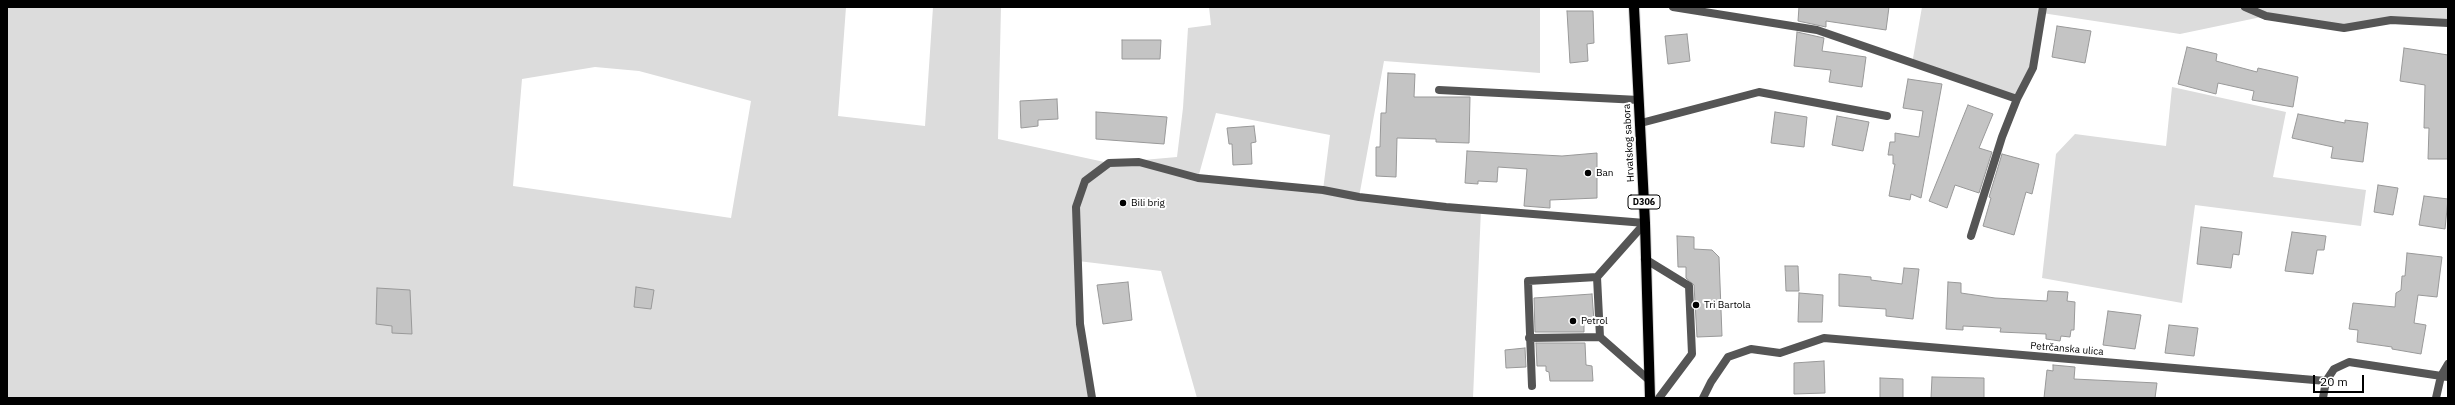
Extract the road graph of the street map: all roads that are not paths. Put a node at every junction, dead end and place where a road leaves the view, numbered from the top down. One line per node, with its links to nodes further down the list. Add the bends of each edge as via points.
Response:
1 (1634, 7): 8 (main road, Hrvatskog sabora / D306)
2 (1673, 7): 7 (street, via 1817,30)
3 (2043, 7): 7 (street, via 2033,68)
4 (2246, 7): 5 (street, via 2266,16 2344,28 2391,20)
5 (2448, 23)
6 (1439, 90): 8 (street)
7 (2017, 99): 12 (street, via 2002,137)
8 (1639, 100): 10 (main road, Hrvatskog sabora / D306)
9 (1887, 116): 10 (street, via 1759,92)
10 (1641, 123): 11 (main road, Hrvatskog sabora / D306)
11 (1645, 223): 13 (main road, Hrvatskog sabora / D306); 14 (street); 22 (street, via 1446,207 1358,197 1323,190 1198,178 1139,162 1109,163 1085,181 1076,207 1080,324)
12 (1971, 236)
13 (1645, 259): 19 (main road, Hrvatskog sabora / D306); 24 (street, via 1690,286 1692,354)
14 (1597, 277): 15 (street); 16 (street, via 1528,281)
15 (1600, 337): 16 (street); 19 (street)
16 (1529, 338): 21 (street)
17 (2448, 364): 18 (street)
18 (2445, 377): 20 (street, via 2349,362 2334,369); 27 (street)
19 (1649, 380): 23 (main road, Hrvatskog sabora / D306)
20 (2326, 381): 25 (street, Petrčanska ulica, via 1824,338 1780,353 1751,349 1728,357 1710,382); 26 (street)
21 (1532, 386)
22 (1092, 398)
23 (1650, 398)
24 (1659, 398)
25 (1703, 398)
26 (2323, 398)
27 (2436, 398)

